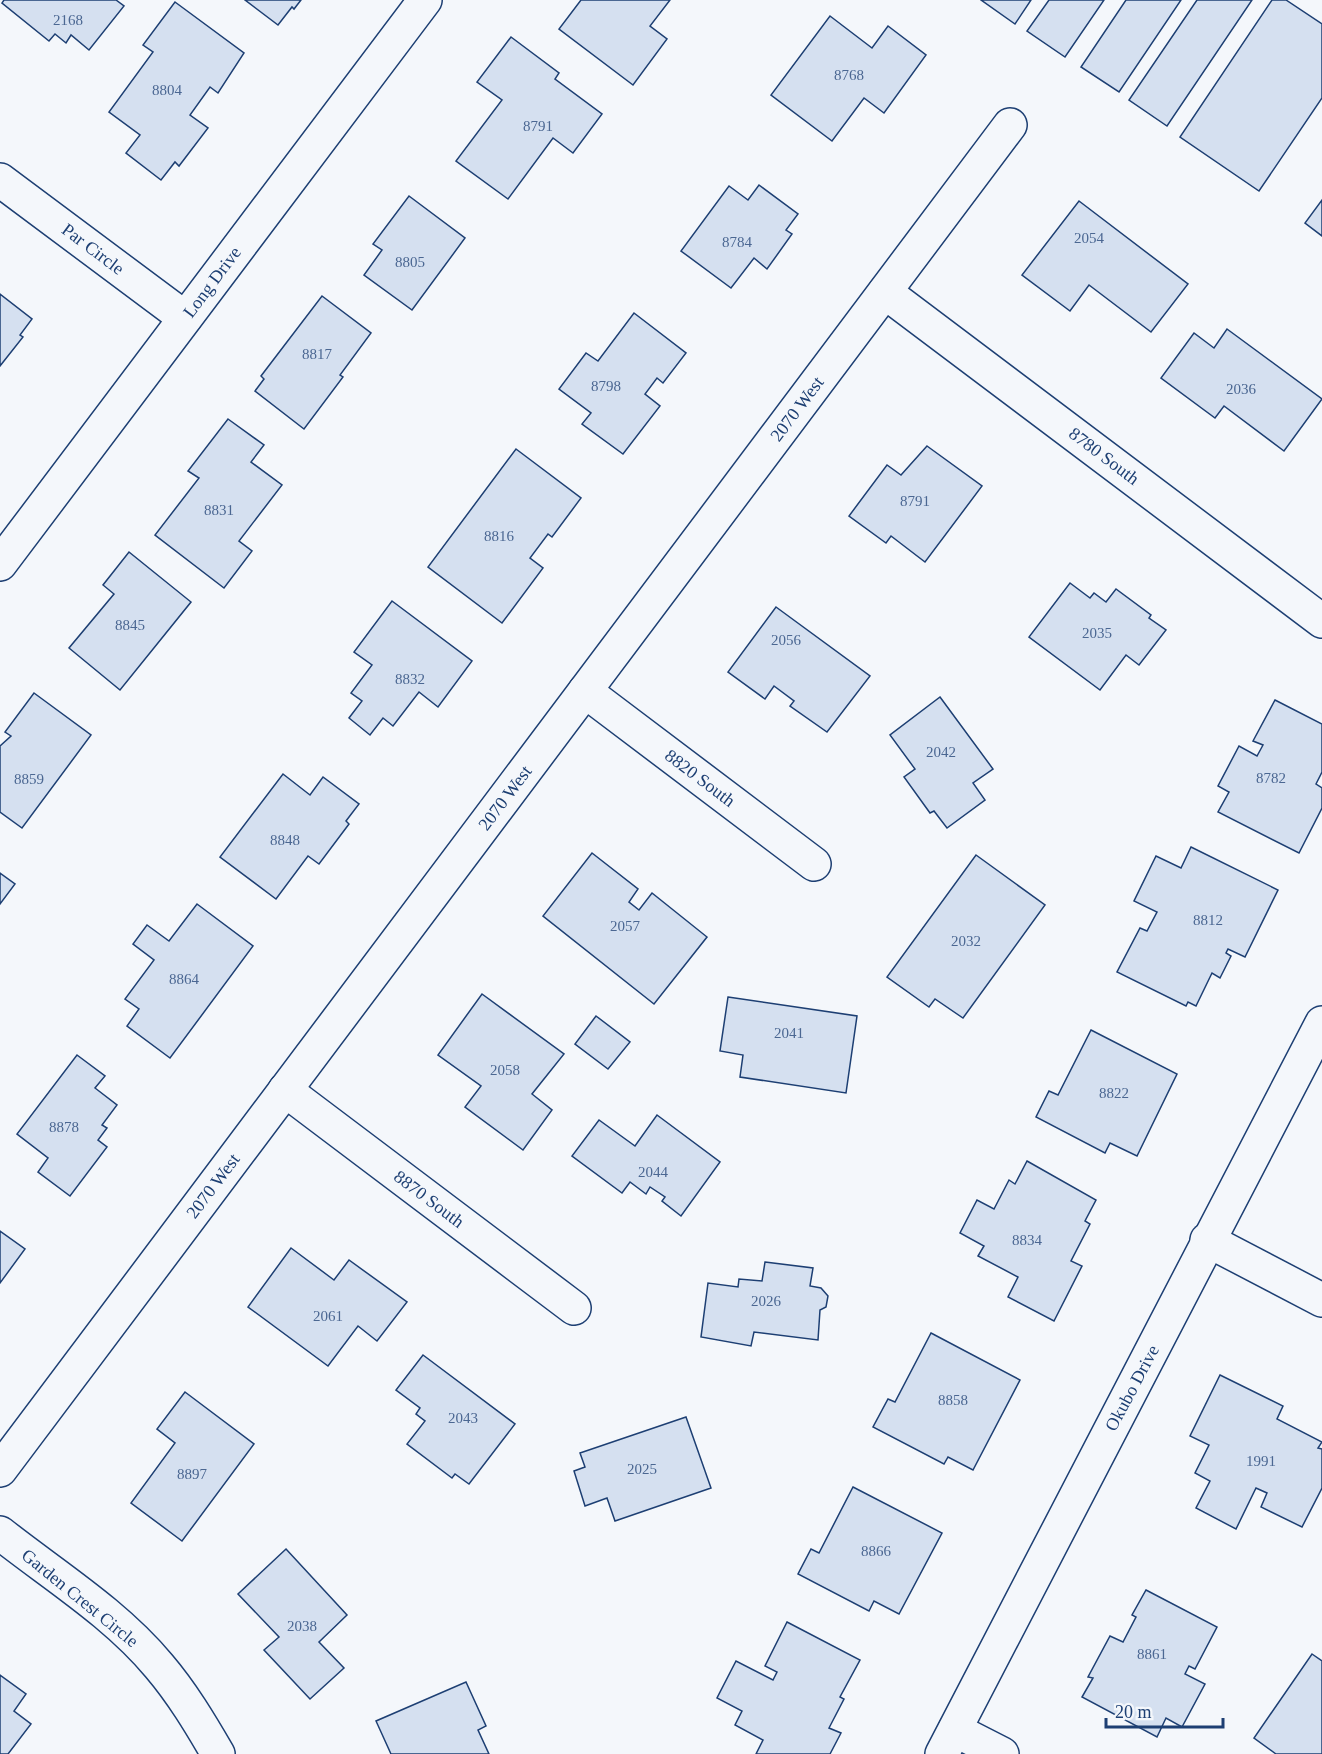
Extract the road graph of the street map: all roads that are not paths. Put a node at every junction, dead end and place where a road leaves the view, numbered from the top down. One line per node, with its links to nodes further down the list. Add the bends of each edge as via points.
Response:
1 (425, 0): 5 (street, Long Drive)
2 (1010, 126): 4 (street, 2070 West)
3 (0, 180): 5 (street, Par Circle)
4 (885, 292): 7 (street, 8780 South); 8 (street, 2070 West)
5 (185, 318): 6 (street, Long Drive)
6 (0, 564)
7 (1322, 621)
8 (585, 691): 9 (street, 8820 South); 11 (street, 2070 West)
9 (814, 864)
10 (1322, 1023): 12 (street, Okubo Drive)
11 (285, 1090): 14 (street, 8870 South); 15 (street, 2070 West)
12 (1208, 1240): 13 (street); 17 (street, Okubo Drive)
13 (1322, 1300)
14 (574, 1308)
15 (0, 1470)
16 (0, 1533): 18 (street, Garden Crest Circle, via 115,1621 159,1665 195,1713)
17 (948, 1742): 19 (street)
18 (218, 1754)
19 (1002, 1754)

